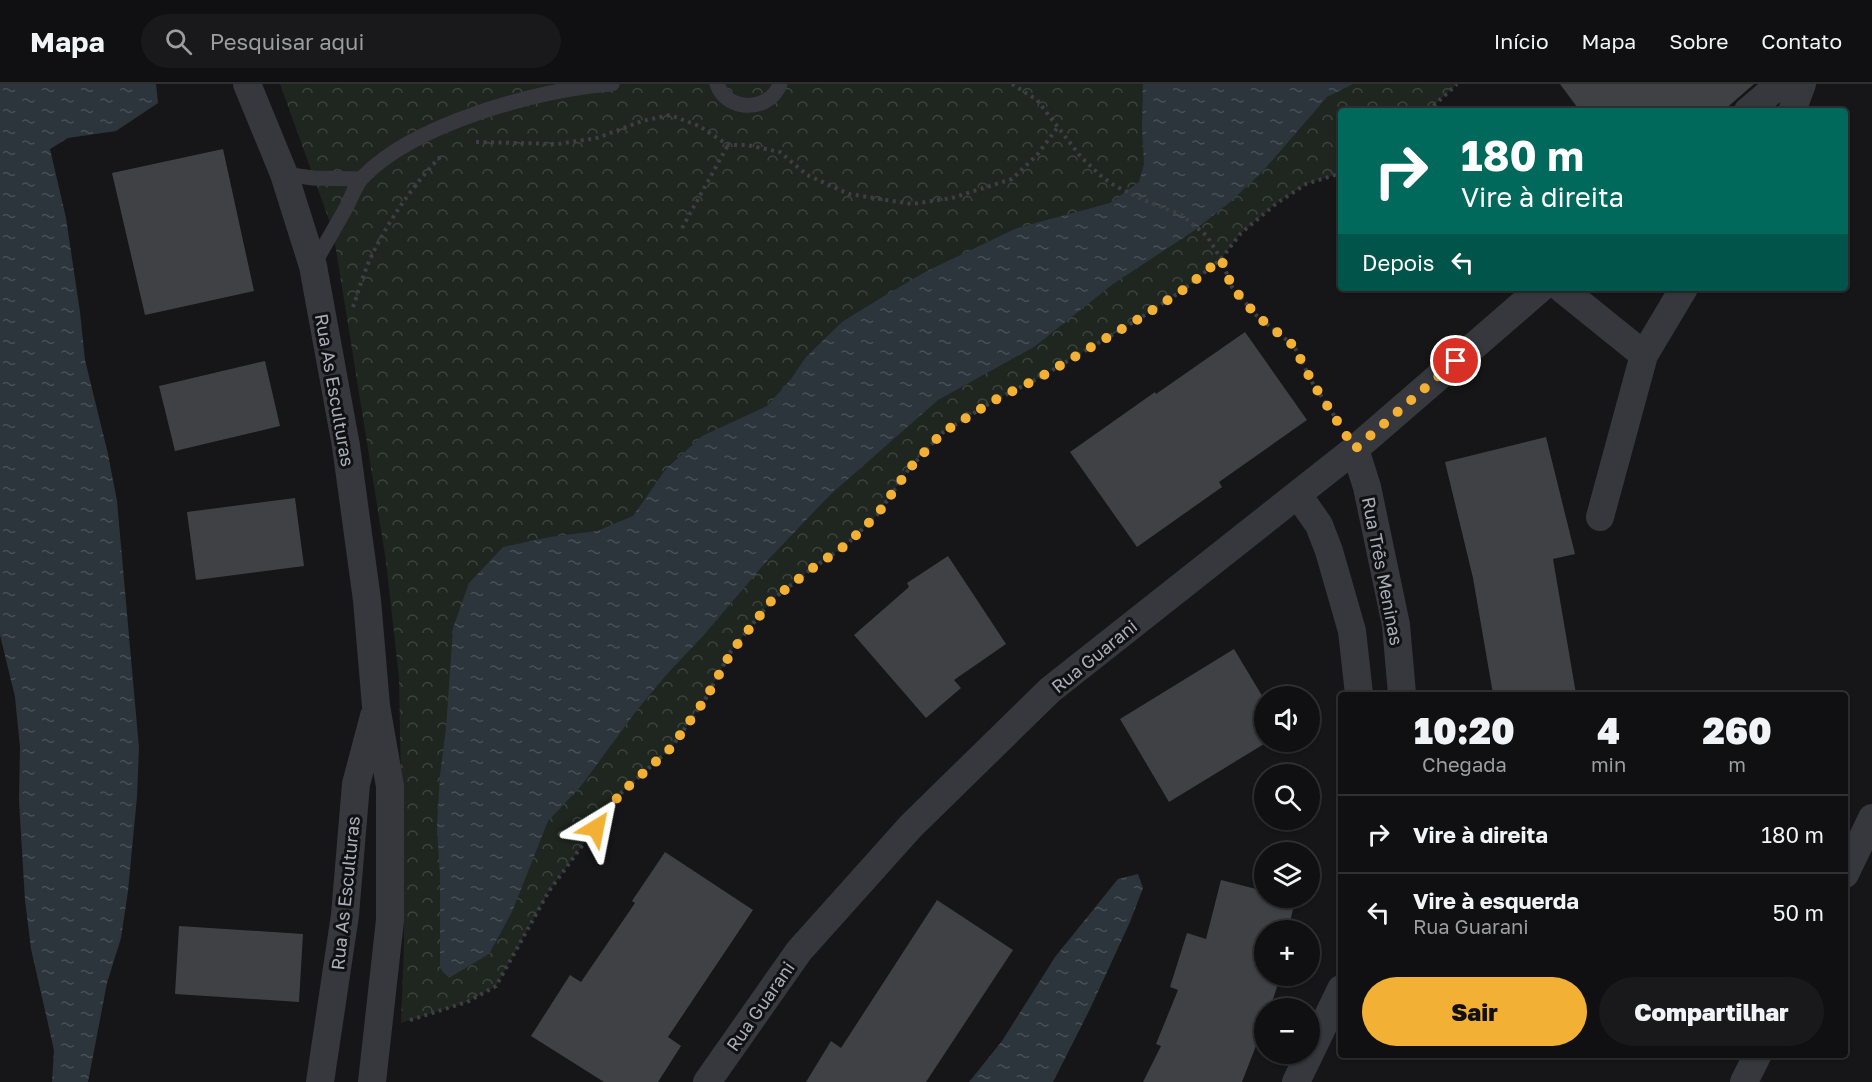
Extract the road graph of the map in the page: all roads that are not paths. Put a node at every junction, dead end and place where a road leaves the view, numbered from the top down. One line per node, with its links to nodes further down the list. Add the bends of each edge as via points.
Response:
1 (247, 84): 9 (street, Rua As Esculturas)
2 (612, 84): 10 (lane, via 498,105 399,149)
3 (717, 84): 4 (lane, via 727,98 738,105 751,106 772,98)
4 (780, 84)
5 (1780, 84): 7 (street)
6 (1802, 84): 8 (street)
7 (1752, 108)
8 (1793, 108)
9 (284, 174): 10 (lane); 11 (street, Rua As Esculturas)
10 (361, 179): 11 (lane)
11 (313, 266): 21 (street, Rua As Esculturas, via 346,446 367,600)
12 (1538, 291): 16 (street, Rua Guarani)
13 (1565, 291): 15 (street)
14 (1682, 291): 15 (street)
15 (1644, 355): 18 (street)
16 (1355, 449): 17 (street, Rua Guarani); 20 (street, Rua Trẽs Meninas, via 1367,487 1396,626)
17 (1298, 495): 19 (street, via 1329,550 1352,631); 28 (street, Rua Guarani, via 1050,690 920,818 799,951)
18 (1600, 517)
19 (1359, 692)
20 (1402, 692)
21 (376, 706): 26 (street, Rua As Esculturas, via 356,784 345,915); 27 (street, Rua As Esculturas, via 390,786 390,920)
22 (1872, 818): 23 (street)
23 (1848, 868)
24 (1338, 995): 29 (street)
25 (1756, 1058): 30 (street)
26 (320, 1082)
27 (372, 1082)
28 (707, 1082)
29 (1296, 1082)
30 (1744, 1082)

